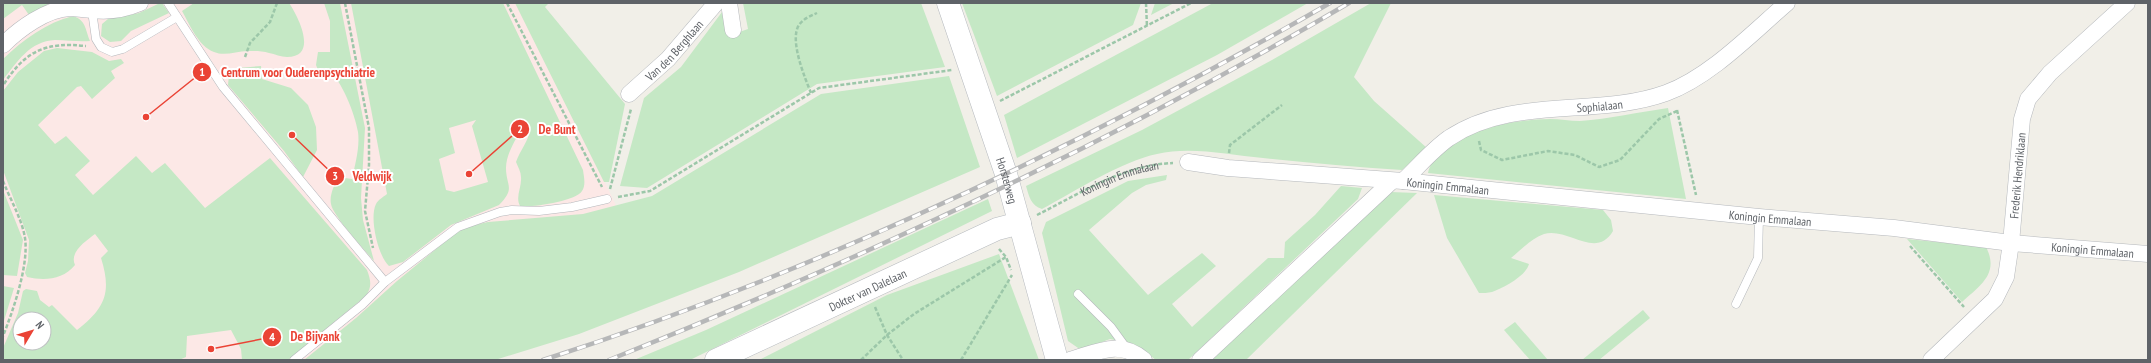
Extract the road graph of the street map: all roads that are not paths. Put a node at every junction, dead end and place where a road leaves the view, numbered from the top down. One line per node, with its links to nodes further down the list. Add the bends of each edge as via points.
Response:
1 (140, 3): 9 (street, via 126,8)
2 (168, 3): 10 (lane)
3 (716, 3): 13 (street, Van den Berghlaan, via 668,59)
4 (728, 3): 11 (street)
5 (948, 3): 18 (main road, Horsterweg, via 985,109)
6 (1787, 3): 15 (street, Sophialaan, via 1724,58 1673,90 1631,102 1516,113 1474,125 1449,138)
7 (2127, 3): 19 (street, Frederik Hendriklaan, via 2050,73 2028,99 2022,119)
8 (58, 6): 9 (street); 12 (street)
9 (92, 10): 10 (lane, via 96,39 106,51 118,52)
10 (177, 17): 21 (lane, via 223,87)
11 (733, 30)
12 (3, 45)
13 (629, 94)
14 (1188, 162): 15 (street, Koningin Emmalaan, via 1228,168)
15 (1397, 181): 17 (street, Koningin Emmalaan); 30 (street, Koningin Emmalaan)
16 (607, 199): 21 (lane, via 572,207 500,212 470,221 458,227)
17 (1759, 217): 19 (street, Koningin Emmalaan, via 1894,228); 23 (lane, via 1758,258)
18 (1020, 223): 26 (main road, Dokter van Dalelaan, via 997,229); 27 (main road, Horsterweg)
19 (2011, 243): 20 (street, Koningin Emmalaan); 31 (street, Frederik Hendriklaan, via 2006,277 1995,299)
20 (2148, 254)
21 (385, 282): 25 (lane, via 362,305)
22 (1078, 294): 24 (lane, via 1114,331)
23 (1736, 304)
24 (1127, 349): 28 (street, via 1103,350); 29 (street)
25 (294, 360)
26 (716, 360)
27 (1057, 360)
28 (1070, 360)
29 (1144, 360)
30 (1200, 360)
31 (1931, 360)

